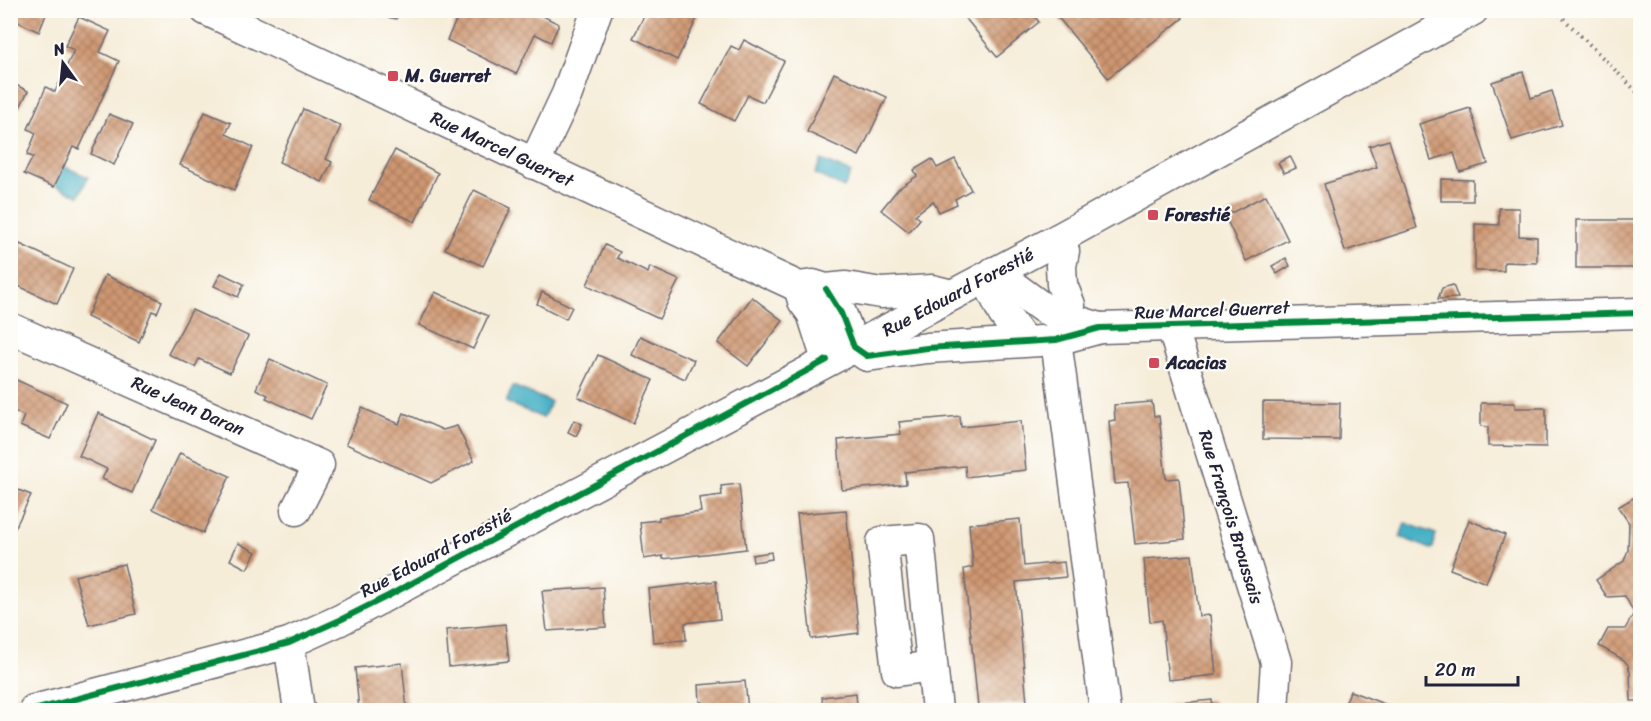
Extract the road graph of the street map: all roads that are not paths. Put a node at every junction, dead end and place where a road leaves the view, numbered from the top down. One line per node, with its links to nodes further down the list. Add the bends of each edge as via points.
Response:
1 (206, 10): 4 (street, Rue Marcel Guerret)
2 (597, 10): 4 (street, via 567,94)
3 (1467, 12): 5 (street, Rue Edouard Forestié)
4 (534, 164): 7 (street, Rue Marcel Guerret)
5 (1058, 239): 6 (street, Rue Edouard Forestié); 12 (street, via 1064,250 1062,285 1070,305)
6 (994, 272): 8 (street, Rue Edouard Forestié); 12 (street, via 1043,308); 13 (street, via 992,290)
7 (812, 288): 8 (street, Rue Marcel Guerret, via 846,287 881,293 932,290); 14 (street, via 841,313); 15 (street, via 802,301 812,313)
8 (952, 295): 14 (street, Rue Edouard Forestié)
9 (1641, 313): 10 (street, Rue Marcel Guerret)
10 (1172, 326): 12 (street, Rue Marcel Guerret); 23 (street, Rue François Broussais, via 1276,662)
11 (10, 328): 16 (street, Rue Jean Daran, via 319,465)
12 (1062, 329): 13 (street, Rue Marcel Guerret); 22 (street, via 1058,365)
13 (1024, 341): 14 (street, Rue Marcel Guerret, via 867,356)
14 (854, 347): 15 (street, Rue Edouard Forestié)
15 (826, 360): 17 (street, Rue Edouard Forestié, via 388,596)
16 (296, 510)
17 (289, 643): 19 (street, Rue Edouard Forestié); 20 (street)
18 (932, 666): 21 (street)
19 (34, 711)
20 (299, 711)
21 (937, 711)
22 (1105, 711)
23 (1273, 711)

